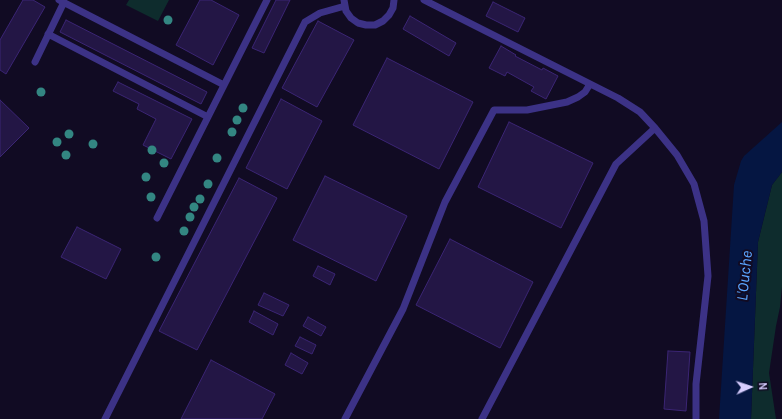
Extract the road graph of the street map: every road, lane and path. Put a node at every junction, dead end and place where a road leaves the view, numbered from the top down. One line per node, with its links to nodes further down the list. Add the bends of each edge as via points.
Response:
1 (267, 0): 9 (lane)
2 (394, 0): 5 (lane, via 389,15 375,25 358,23 351,18 346,11)
3 (424, 0): 8 (lane)
4 (62, 1): 6 (lane); 9 (lane)
5 (345, 3): 13 (lane, via 305,22)
6 (48, 34): 7 (lane); 10 (lane)
7 (35, 62)
8 (590, 84): 11 (lane, via 640,112); 14 (lane, via 585,92 566,102 527,110 494,110 445,202 402,309)
9 (224, 85): 10 (lane)
10 (208, 117): 12 (lane)
11 (655, 128): 15 (lane, via 616,164); 16 (lane, via 677,155 694,184 704,221 708,276 696,384)
12 (157, 218)
13 (104, 419)
14 (345, 419)
15 (482, 419)
16 (696, 419)

